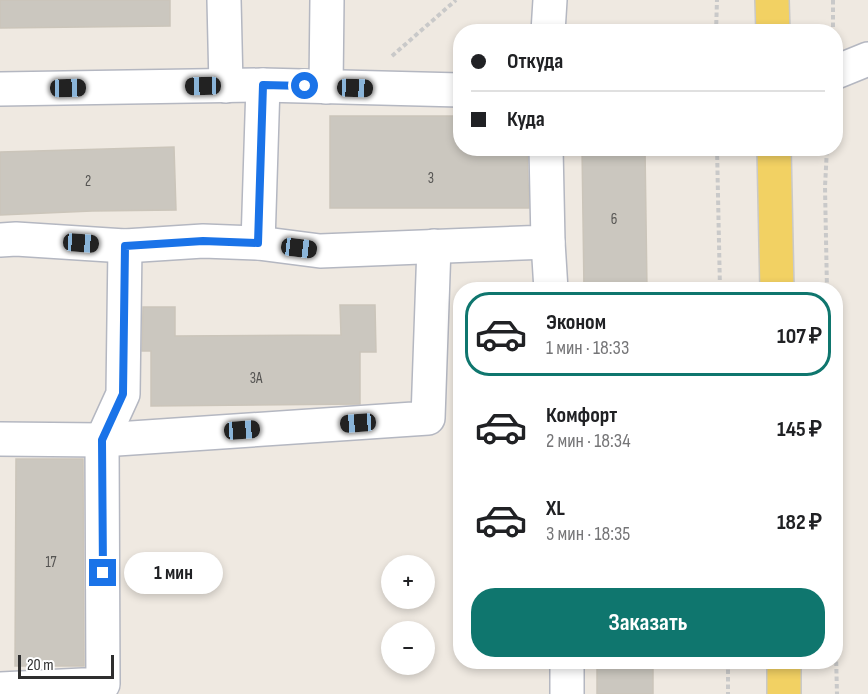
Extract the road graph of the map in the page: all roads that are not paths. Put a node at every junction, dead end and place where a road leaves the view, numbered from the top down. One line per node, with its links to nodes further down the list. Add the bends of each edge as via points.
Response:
1 (224, 0): 10 (street)
2 (327, 0): 11 (street)
3 (550, 0): 5 (street)
4 (772, 0): 6 (main road)
5 (548, 24)
6 (773, 24)
7 (868, 59): 8 (street)
8 (843, 69)
9 (263, 85): 10 (street); 11 (street); 18 (street)
10 (226, 86): 12 (street)
11 (340, 87): 13 (street)
12 (0, 89)
13 (453, 90)
14 (546, 156): 17 (street)
15 (774, 156): 22 (main road)
16 (0, 240): 19 (street)
17 (548, 242): 20 (street); 21 (street)
18 (258, 243): 19 (street, via 203,241); 20 (street, via 320,251)
19 (125, 246): 24 (street, via 123,394)
20 (434, 246): 24 (street, via 428,418)
21 (550, 282)
22 (777, 282)
23 (0, 439): 24 (street)
24 (102, 440): 27 (street, via 103,684)
25 (567, 669): 28 (street)
26 (784, 669): 29 (main road)
27 (0, 689)
28 (567, 694)
29 (784, 694)

